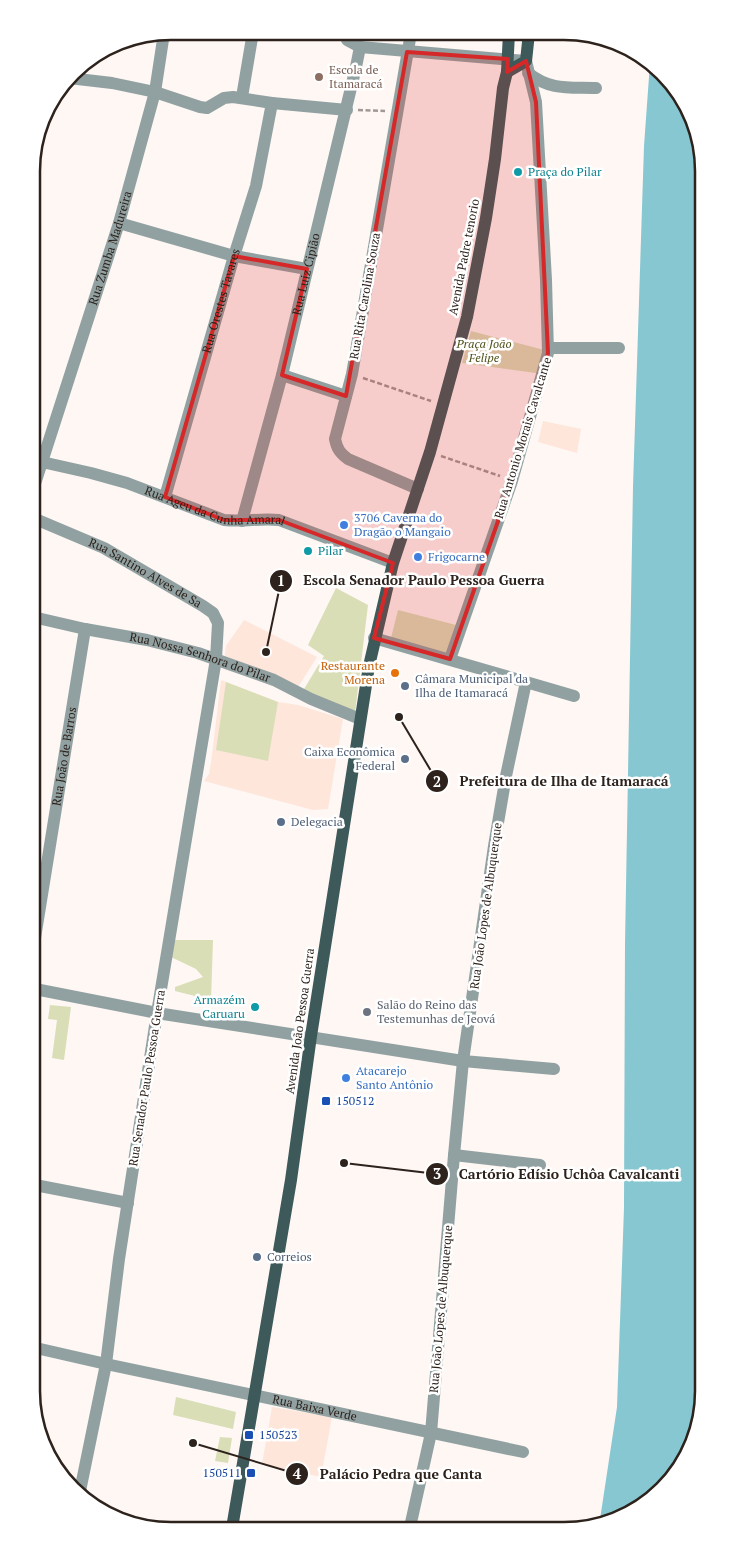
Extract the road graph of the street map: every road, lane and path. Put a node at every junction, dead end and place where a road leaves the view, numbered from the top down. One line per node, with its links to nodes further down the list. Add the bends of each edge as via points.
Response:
1 (163, 40): 13 (street, Rua Zumba Madureira)
2 (251, 40): 14 (street)
3 (347, 40): 7 (street)
4 (410, 40): 8 (street, Rua Rita Carolina Souza)
5 (509, 40): 9 (main road)
6 (529, 40): 10 (main road)
7 (360, 47): 8 (street); 16 (street, Rua Luiz Cipião)
8 (407, 52): 9 (street); 17 (street, Rua Rita Carolina Souza)
9 (508, 65): 10 (street); 26 (main road, Avenida Padre tenorio, via 486,218 467,317)
10 (527, 67): 12 (street, via 546,85); 21 (street, Rua Antonio Morais Cavalcante, via 536,102)
11 (77, 79): 13 (street)
12 (596, 88)
13 (155, 92): 14 (street, via 207,108 224,98); 18 (street, Rua Zumba Madureira)
14 (238, 97): 15 (street)
15 (272, 103): 16 (street); 19 (street, Rua Orestes Tavares, via 256,186)
16 (347, 110): 17 (path); 20 (street, Rua Luiz Cipião)
17 (397, 113): 23 (street, Rua Rita Carolina Souza)
18 (119, 223): 19 (street); 27 (street, Rua Zumba Madureira)
19 (234, 256): 20 (street); 32 (street, Rua Orestes Tavares)
20 (307, 269): 24 (street, Rua Luiz Cipião)
21 (548, 348): 22 (street); 30 (street, Rua Antonio Morais Cavalcante, via 546,366)
22 (619, 348)
23 (352, 374): 25 (street, Rua Rita Carolina Souza); 26 (path)
24 (282, 375): 25 (street); 35 (street, Rua Luiz Cipião)
25 (346, 396): 31 (street, Rua Rita Carolina Souza, via 335,439 341,454)
26 (444, 405): 28 (main road, Avenida Padre tenorio)
27 (40, 451)
28 (430, 452): 30 (path); 31 (main road, Avenida Padre tenorio)
29 (40, 461): 32 (street, Rua Ageu da Cunha Amaral)
30 (512, 481): 41 (street, Rua Antonio Morais Cavalcante)
31 (418, 489): 33 (main road, Avenida Padre tenorio)
32 (165, 497): 35 (street, Rua Ageu da Cunha Amaral, via 224,520)
33 (407, 520): 36 (main road, Avenida João Pessoa Guerra)
34 (40, 521): 40 (street, Rua Santino Alves de Sa, via 104,548 213,613 218,623)
35 (242, 521): 36 (street, Rua Ageu da Cunha Amaral, via 279,520)
36 (393, 563): 39 (main road, Avenida João Pessoa Guerra)
37 (40, 619): 38 (street, Rua Nossa Senhora do Pilar)
38 (85, 629): 40 (street, Rua Nossa Senhora do Pilar, via 147,640); 45 (street, Rua João de Barros)
39 (374, 638): 41 (street); 44 (main road, Avenida João Pessoa Guerra)
40 (216, 659): 44 (street, Rua Nossa Senhora do Pilar, via 274,680); 47 (street, Rua Senador Paulo Pessoa Guerra)
41 (450, 659): 42 (street)
42 (526, 682): 43 (street); 49 (street, Rua João Lopes de Albuquerque, via 494,846)
43 (574, 696)
44 (360, 719): 48 (main road, Avenida João Pessoa Guerra)
45 (40, 907)
46 (40, 990): 47 (street)
47 (157, 1013): 48 (street); 54 (street, Rua Senador Paulo Pessoa Guerra)
48 (311, 1036): 49 (street); 57 (main road, Avenida João Pessoa Guerra)
49 (463, 1061): 50 (street); 51 (street, Rua João Lopes de Albuquerque)
50 (554, 1069)
51 (454, 1155): 52 (street); 58 (street, Rua João Lopes de Albuquerque)
52 (540, 1165)
53 (40, 1186): 54 (street)
54 (128, 1203): 56 (street, Rua Senador Paulo Pessoa Guerra)
55 (40, 1349): 56 (street, Rua Baixa Verde)
56 (106, 1364): 57 (street, Rua Baixa Verde); 60 (street, Rua Senador Paulo Pessoa Guerra)
57 (255, 1396): 58 (street, Rua Baixa Verde); 61 (main road, Avenida João Pessoa Guerra)
58 (431, 1432): 59 (street, Rua Baixa Verde); 62 (street, Rua João Lopes de Albuquerque)
59 (523, 1452)
60 (81, 1486)
61 (233, 1522)
62 (411, 1522)

